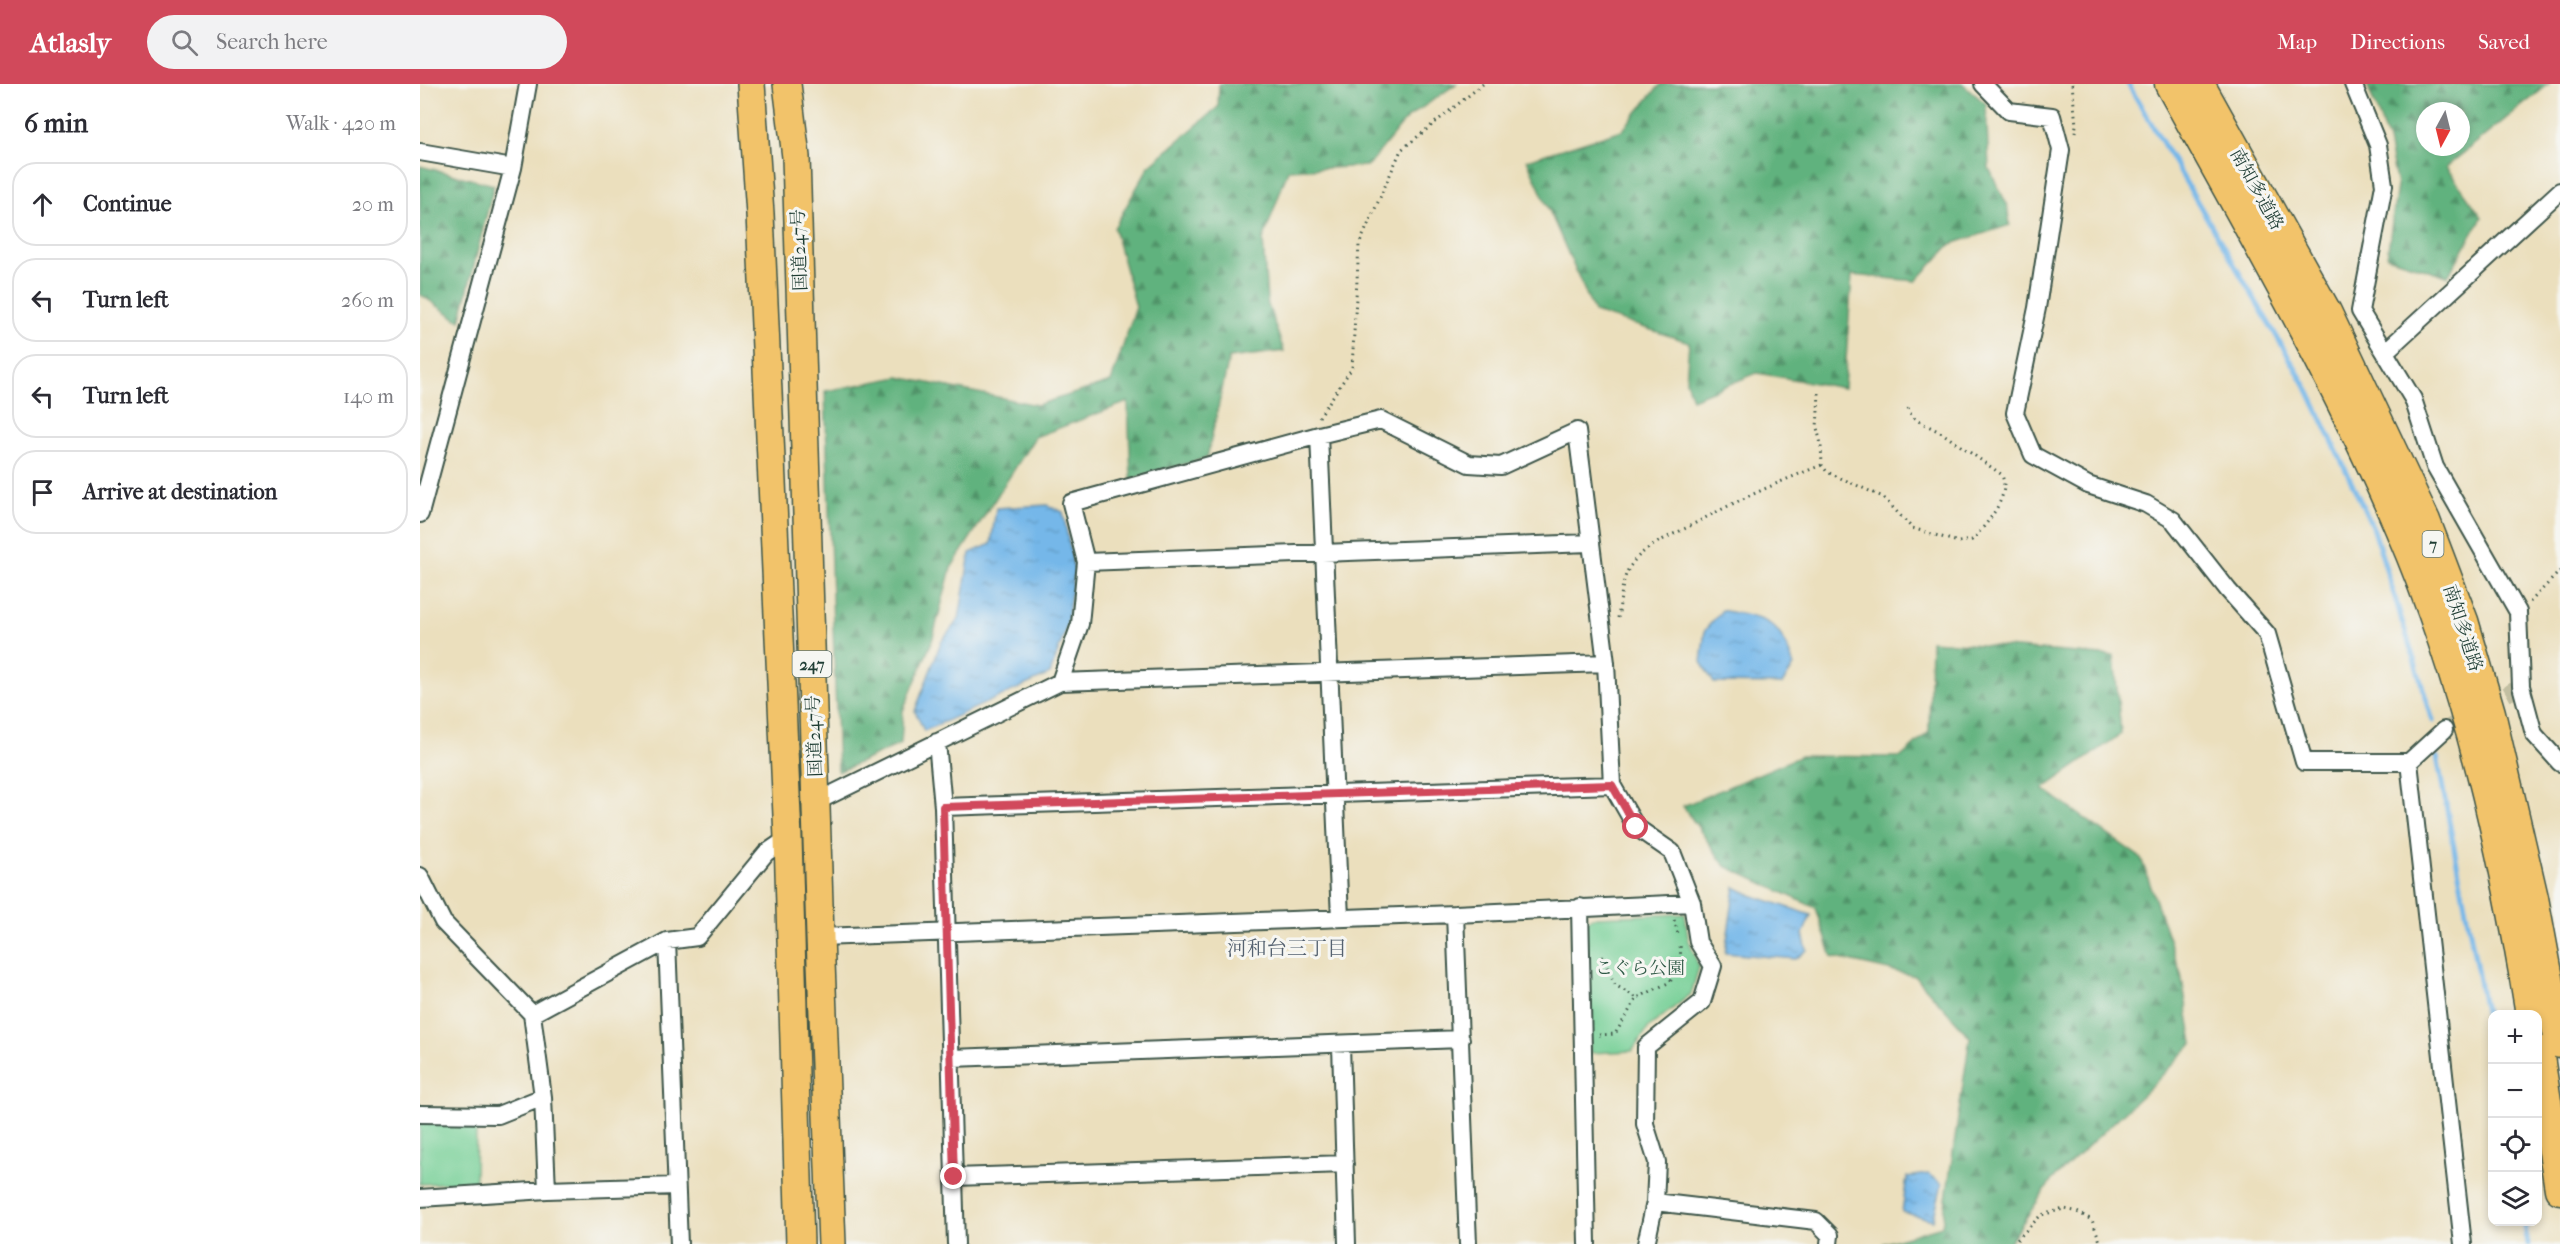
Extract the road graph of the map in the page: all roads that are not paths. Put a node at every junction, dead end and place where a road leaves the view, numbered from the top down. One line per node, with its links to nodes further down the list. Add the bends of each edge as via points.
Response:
1 (528, 84): 9 (street)
2 (751, 84): 28 (highway, 国道247号 / 247)
3 (787, 84): 26 (highway, 国道247号 / 247, via 796,157)
4 (1983, 84): 22 (street, via 2009,111 2052,116 2061,150 2037,308 2015,413 2033,455 2088,485 2146,504 2174,520 2267,634 2304,762)
5 (2170, 84): 37 (highway, 南知多道路 / 7, via 2307,330 2405,540 2466,710 2500,846)
6 (2199, 84): 40 (highway, 南知多道路 / 7, via 2326,312 2425,521 2463,621 2490,713 2533,898)
7 (2353, 84): 11 (street, via 2378,145 2384,185 2360,311)
8 (420, 152): 9 (street)
9 (513, 168): 13 (street)
10 (2560, 191): 11 (street)
11 (2385, 352): 23 (street, via 2413,399 2434,467 2518,612 2521,686 2534,734)
12 (1319, 435): 14 (street, via 1381,420 1469,464 1501,466 1577,431); 15 (street); 16 (street, via 1071,503)
13 (420, 514)
14 (1589, 543): 15 (street); 17 (street)
15 (1324, 552): 16 (street); 18 (street)
16 (1086, 562): 19 (street, via 1080,624)
17 (1606, 663): 18 (street); 24 (street)
18 (1330, 673): 19 (street); 25 (street)
19 (1060, 682): 21 (street)
20 (2444, 730): 22 (street)
21 (936, 742): 26 (street); 27 (street)
22 (2409, 762): 62 (street)
23 (2560, 763)
24 (1612, 785): 25 (street); 30 (street, via 1636,827 1672,852)
25 (1335, 792): 27 (street); 33 (street)
26 (816, 802): 35 (highway, 国道247号 / 247)
27 (943, 807): 34 (street)
28 (788, 838): 36 (street, via 766,853 697,937); 54 (highway, 国道247号 / 247)
29 (420, 876): 38 (street, via 443,922)
30 (1692, 903): 31 (street); 52 (street, via 1698,942 1713,966 1701,1002 1646,1047 1645,1124 1657,1162)
31 (1580, 907): 32 (street); 59 (street)
32 (1455, 914): 33 (street); 39 (street)
33 (1340, 918): 34 (street)
34 (945, 932): 35 (street); 42 (street)
35 (820, 937): 55 (highway, 国道247号 / 247)
36 (667, 941): 38 (street); 48 (street)
37 (2530, 1010)
38 (532, 1014): 44 (street)
39 (1461, 1039): 41 (street); 58 (street)
40 (2560, 1043)
41 (1341, 1045): 42 (street); 46 (street)
42 (952, 1058): 47 (street)
43 (2540, 1064): 49 (highway)
44 (543, 1096): 45 (street, via 498,1115); 50 (street)
45 (420, 1114)
46 (1345, 1164): 47 (street); 57 (street)
47 (954, 1177): 56 (street)
48 (676, 1186): 50 (street); 53 (street)
49 (2560, 1189)
50 (547, 1190): 51 (street)
51 (420, 1198)
52 (1655, 1202): 60 (street); 61 (street, via 1816,1221 1830,1235)
53 (678, 1244)
54 (800, 1244)
55 (832, 1244)
56 (956, 1244)
57 (1347, 1244)
58 (1468, 1244)
59 (1587, 1244)
60 (1646, 1244)
61 (1829, 1244)
62 (2463, 1244)

